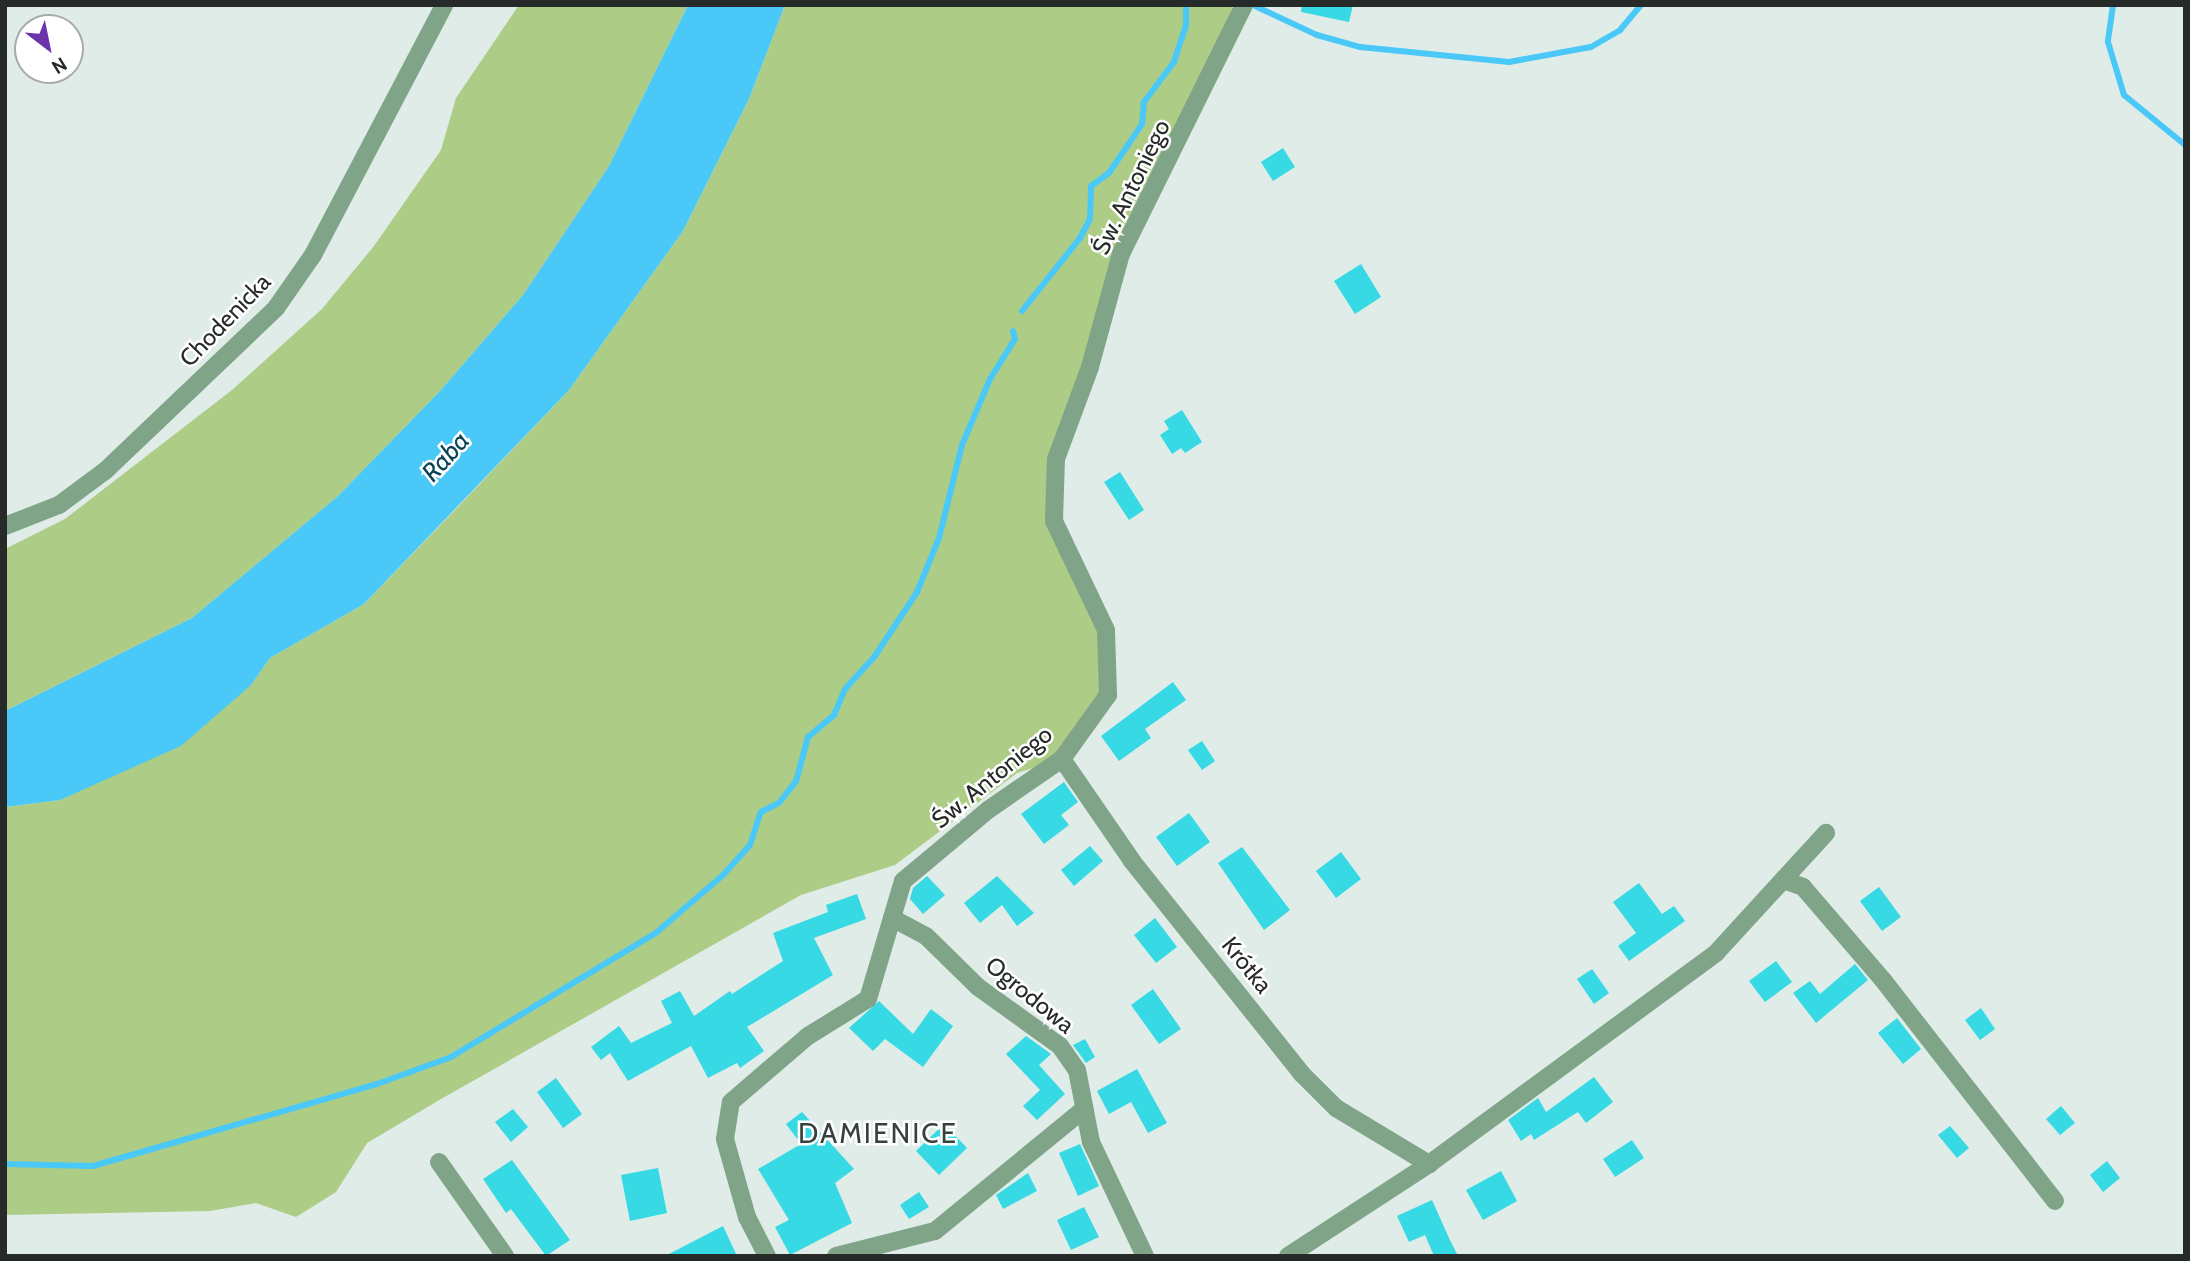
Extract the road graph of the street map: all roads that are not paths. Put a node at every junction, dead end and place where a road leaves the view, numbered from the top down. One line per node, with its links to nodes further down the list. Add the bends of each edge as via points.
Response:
1 (444, 5): 3 (street, Chodenicka, via 313,255 276,308 105,471 60,505)
2 (1244, 5): 4 (street, Św. Antoniego, via 1230,43 1121,254 1090,368 1056,459 1054,520 1106,630 1108,695)
3 (5, 526)
4 (1062, 759): 7 (street, Św. Antoniego, via 988,810 904,881); 10 (street, Krótka, via 1132,861 1303,1074 1336,1108)
5 (1826, 834): 6 (street)
6 (1783, 880): 10 (street, via 1716,953); 11 (street, via 1803,887 1883,980)
7 (892, 918): 8 (street, Ogrodowa, via 926,936 978,987 1060,1046 1077,1070); 13 (street, Św. Antoniego, via 867,999 808,1036 731,1102 725,1139 747,1217)
8 (1084, 1109): 14 (street, via 935,1231); 15 (street, Ogrodowa, via 1091,1142)
9 (439, 1162): 12 (street)
10 (1429, 1164): 16 (street)
11 (2055, 1201)
12 (505, 1256)
13 (767, 1256)
14 (836, 1256)
15 (1144, 1256)
16 (1288, 1256)

